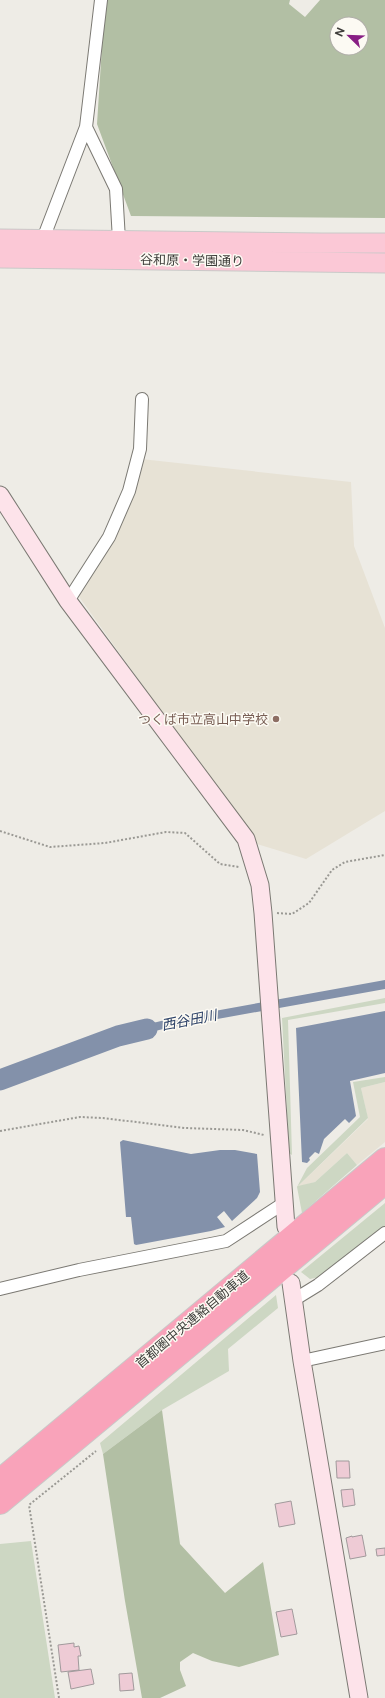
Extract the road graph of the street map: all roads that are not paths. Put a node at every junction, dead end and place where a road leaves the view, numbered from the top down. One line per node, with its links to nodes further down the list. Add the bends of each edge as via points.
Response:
1 (101, 0): 2 (street)
2 (86, 127): 4 (street); 5 (street, via 116,189)
3 (0, 239): 4 (main road, 谷和原・学園通り)
4 (42, 239): 5 (main road, 谷和原・学園通り)
5 (119, 240): 6 (main road, 谷和原・学園通り)
6 (385, 243)
7 (0, 258): 8 (main road, 谷和原・学園通り)
8 (385, 263)
9 (142, 399): 11 (street, via 140,449 129,491 109,537)
10 (0, 495): 11 (street)
11 (68, 601): 14 (street, via 246,839 260,885 264,913)
12 (385, 1159): 22 (highway, 首都圏中央連絡自動車道)
13 (385, 1183): 23 (highway, 首都圏中央連絡自動車道)
14 (284, 1203): 15 (street); 18 (street, via 226,1241)
15 (286, 1227)
16 (385, 1233): 19 (street, via 318,1285)
17 (290, 1283): 19 (street)
18 (0, 1288)
19 (292, 1301): 21 (street)
20 (385, 1343): 21 (street)
21 (302, 1361): 24 (street)
22 (0, 1480)
23 (0, 1503)
24 (359, 1698)

